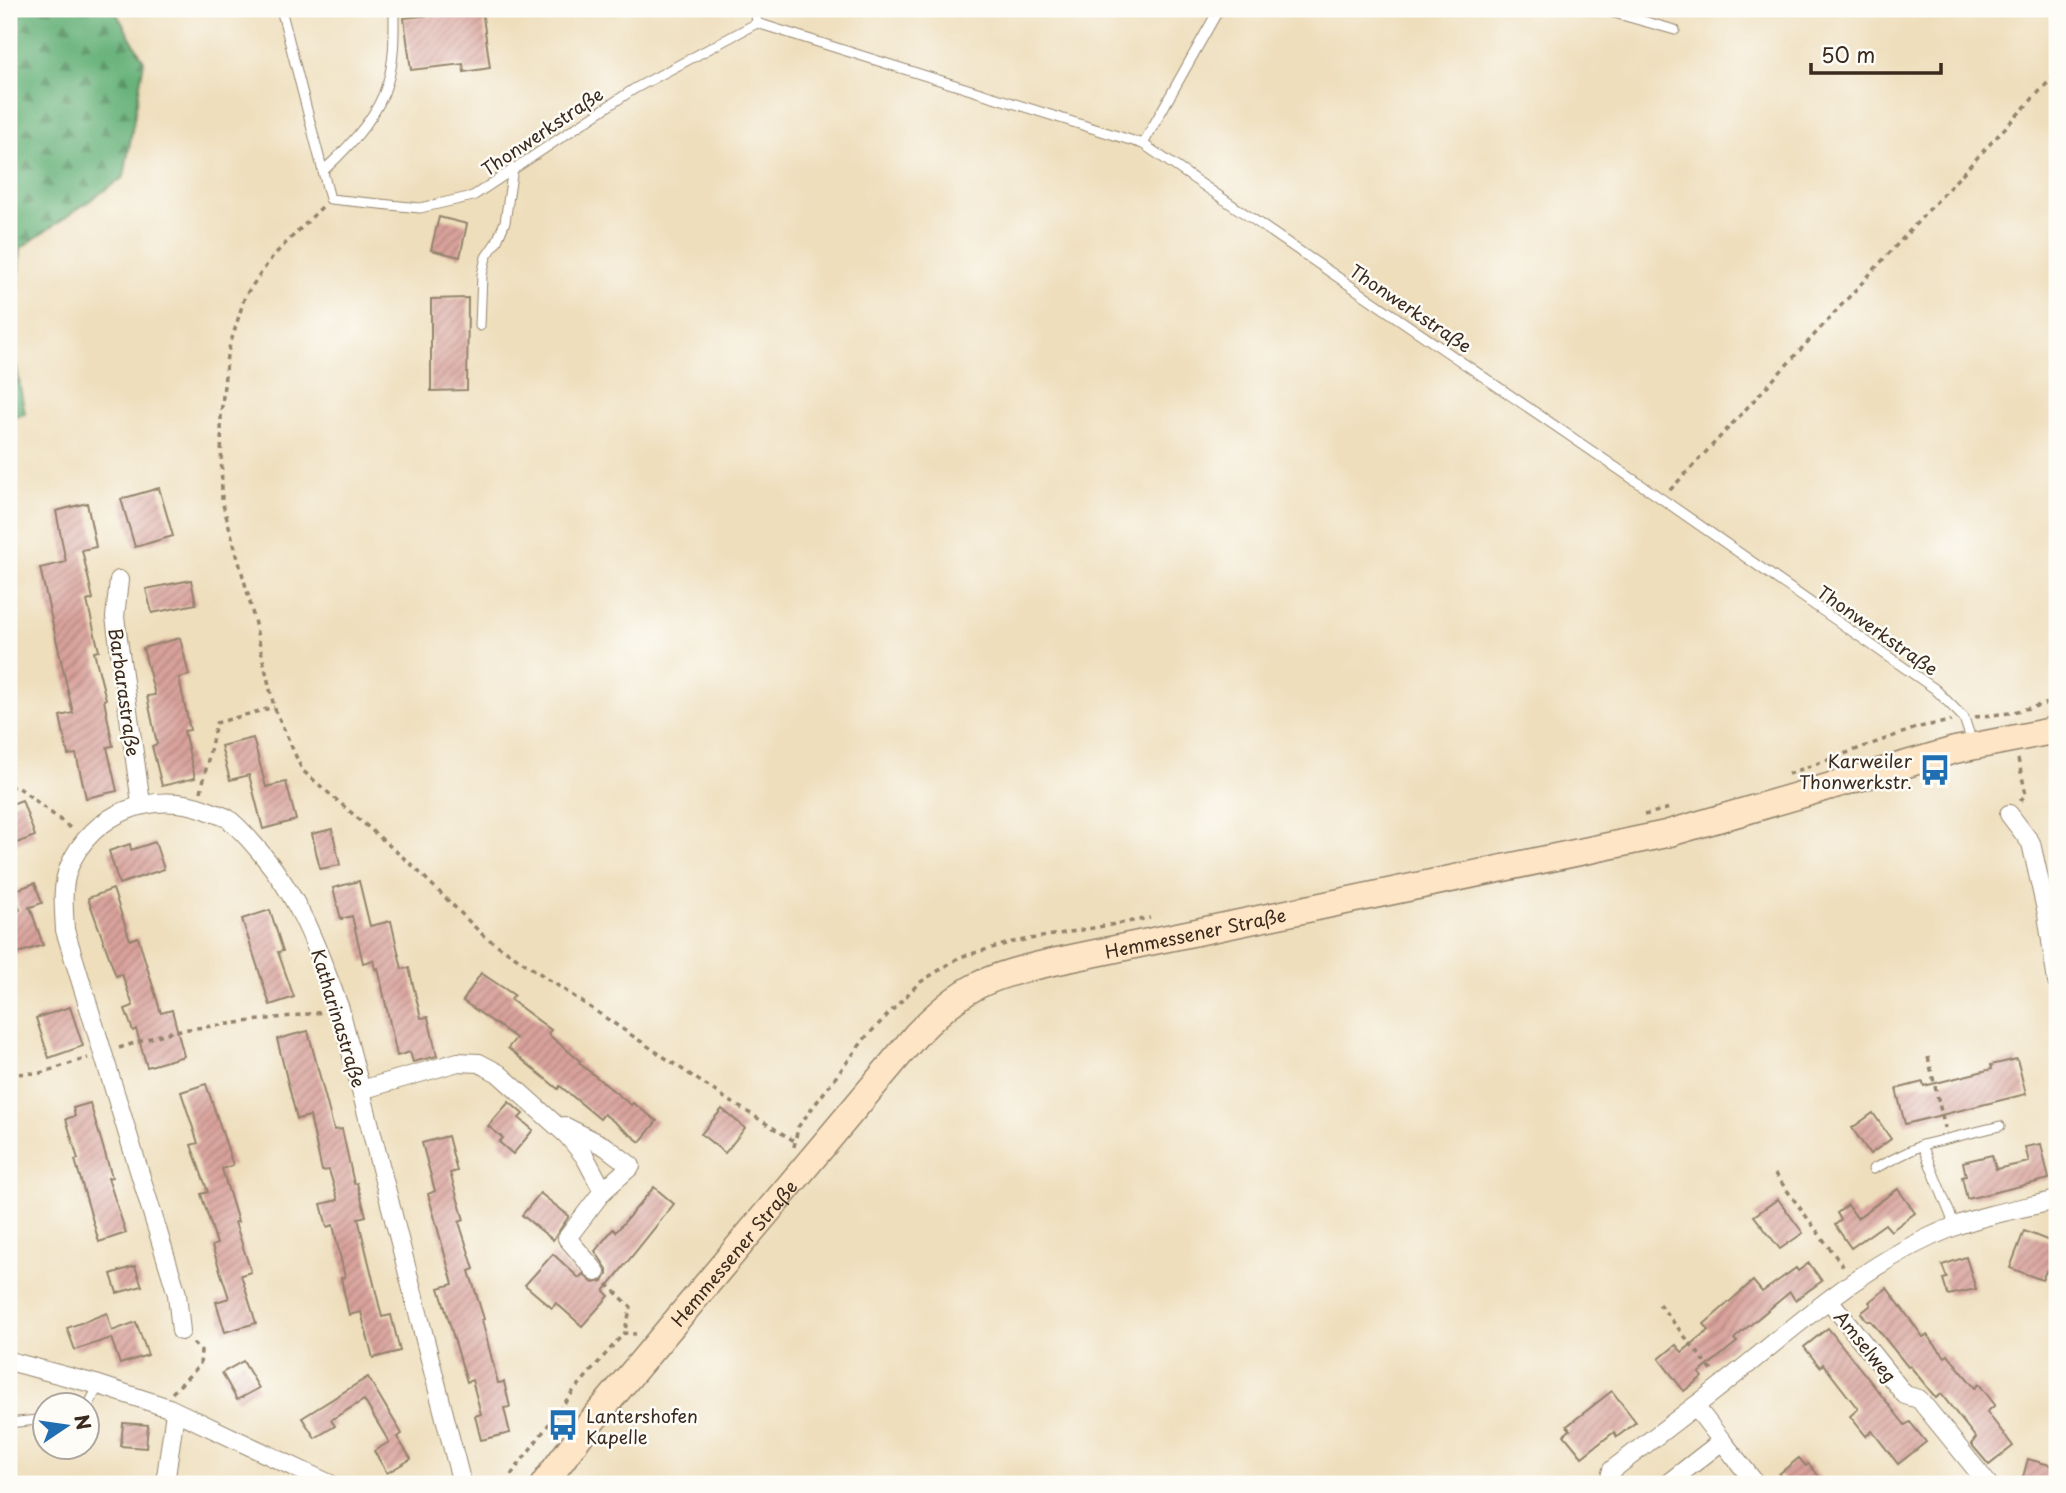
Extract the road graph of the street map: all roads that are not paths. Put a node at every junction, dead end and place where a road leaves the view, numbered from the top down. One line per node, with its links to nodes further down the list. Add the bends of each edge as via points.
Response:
1 (281, 9): 10 (lane)
2 (394, 9): 10 (lane, via 387,87 356,136)
3 (755, 9): 6 (lane)
4 (1219, 9): 8 (lane)
5 (1600, 9): 7 (lane)
6 (757, 23): 8 (lane, Thonwerkstraße); 9 (lane, Thonwerkstraße, via 634,89)
7 (1675, 30)
8 (1143, 145): 14 (lane, Thonwerkstraße, via 1935,689 1964,718)
9 (513, 168): 10 (lane, Thonwerkstraße, via 472,196 420,208 330,199); 11 (lane, via 505,222 482,275)
10 (323, 171)
11 (480, 326)
12 (119, 580): 15 (street, Barbarastraße, via 115,617)
13 (2057, 730): 14 (main road, Hemmessener Straße)
14 (1974, 746): 41 (main road, Hemmessener Straße, via 1666,834 1053,962 989,979 967,990 916,1035)
15 (141, 803): 18 (street, Katharinastraße, via 181,803 226,818 283,879 312,934 340,1009); 28 (street, Katharinastraße, via 106,820 80,848 68,869 64,919 177,1294)
16 (2009, 814): 17 (street, via 2031,843)
17 (2057, 982)
18 (361, 1090): 19 (street, via 458,1062 479,1063 498,1073); 40 (street, Katharinastraße)
19 (551, 1119): 23 (street, via 585,1157); 23 (street, via 606,1147 631,1166)
20 (2000, 1126): 21 (lane)
21 (1922, 1145): 22 (lane); 25 (lane)
22 (1873, 1168)
23 (603, 1191): 26 (street, via 567,1238)
24 (2057, 1200): 25 (street)
25 (1955, 1226): 27 (street, via 1903,1251)
26 (596, 1272)
27 (1829, 1300): 32 (street); 45 (street, Amselweg, via 1905,1395 1919,1399)
28 (181, 1331)
29 (9, 1361): 30 (street)
30 (99, 1385): 31 (lane); 33 (street)
31 (95, 1392)
32 (1695, 1406): 36 (street); 42 (street, via 1612,1470)
33 (172, 1410): 37 (street); 38 (street)
34 (32, 1421): 35 (lane)
35 (9, 1423)
36 (1722, 1441): 43 (street); 44 (street)
37 (296, 1477): 39 (street)
38 (165, 1484)
39 (330, 1484)
40 (462, 1484)
41 (544, 1484)
42 (1608, 1484)
43 (1667, 1484)
44 (1756, 1484)
45 (1987, 1484)

